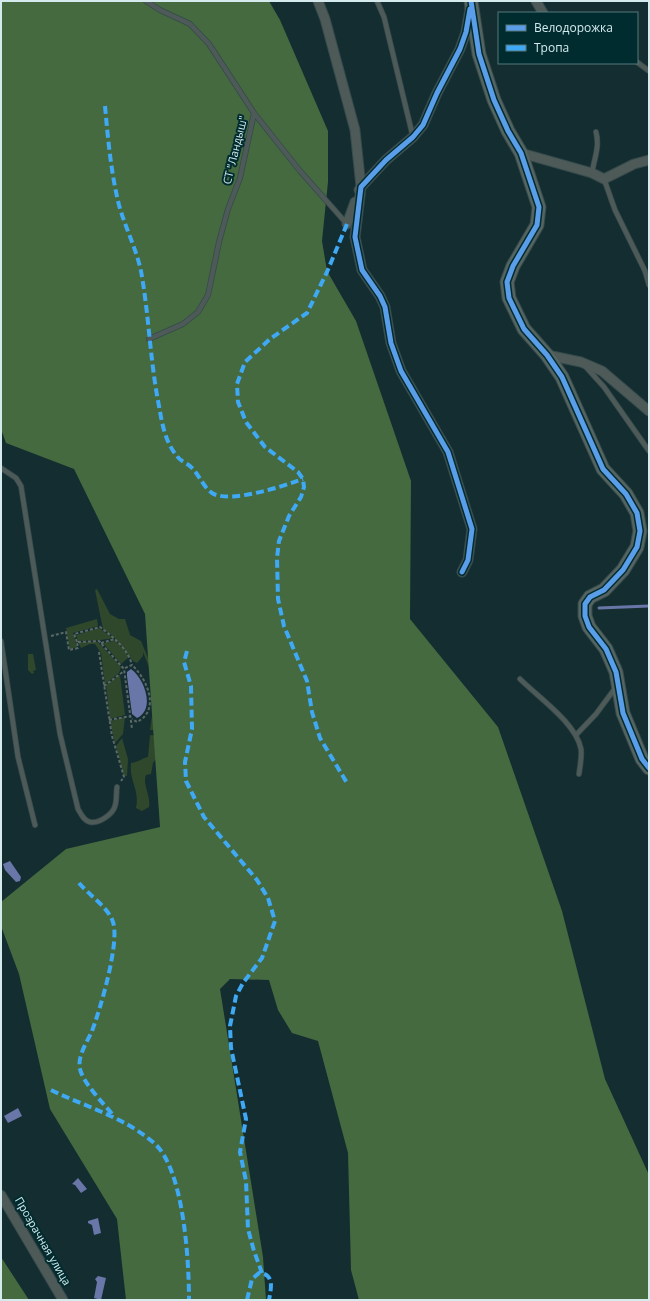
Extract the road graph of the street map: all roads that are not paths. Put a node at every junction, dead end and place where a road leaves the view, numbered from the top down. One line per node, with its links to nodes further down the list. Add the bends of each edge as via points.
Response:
1 (146, 1): 9 (lane, СТ "Ландыш", via 190,24 210,44)
2 (318, 1): 16 (street, via 355,130)
3 (377, 1): 11 (lane, via 384,17)
4 (472, 1): 11 (street, via 460,49 423,125); 12 (street, via 479,54 494,100)
5 (536, 1): 6 (street)
6 (542, 12)
7 (638, 63): 8 (lane)
8 (649, 71)
9 (254, 113): 17 (lane); 19 (lane, СТ "Ландыш", via 240,178 221,235 208,295 198,312 184,324)
10 (596, 132): 14 (lane, via 597,154)
11 (413, 137): 16 (street)
12 (521, 154): 14 (street); 20 (street, via 539,207 537,225 513,266 507,282 508,298 524,329)
13 (649, 160): 15 (street, via 634,164)
14 (592, 173): 15 (street)
15 (604, 179): 18 (lane, via 614,210 645,271)
16 (361, 186): 17 (street); 25 (street, via 355,236 362,270 385,307 390,344 401,371 448,452 472,529 468,560)
17 (347, 224)
18 (649, 285)
19 (149, 339)
20 (547, 355): 21 (street); 28 (street, via 562,377 603,469 626,494 637,513 640,531 637,546 623,570 604,590 590,597 585,604 585,616 589,627 606,650)
21 (581, 362): 22 (street, via 602,371); 23 (lane, via 604,388)
22 (649, 411)
23 (649, 451)
24 (1, 468): 32 (lane, via 16,478 21,486 60,734 78,809 85,819 98,822 110,814 115,808)
25 (462, 572)
26 (1, 641): 33 (lane, via 18,757)
27 (520, 679): 29 (lane)
28 (619, 683): 29 (lane, via 596,714); 30 (street, via 623,713 642,759)
29 (576, 735): 31 (lane, via 581,750)
30 (649, 768)
31 (579, 774)
32 (117, 787)
33 (35, 825)
34 (1, 1195): 35 (street, Прозрачная улица)
35 (63, 1300)

